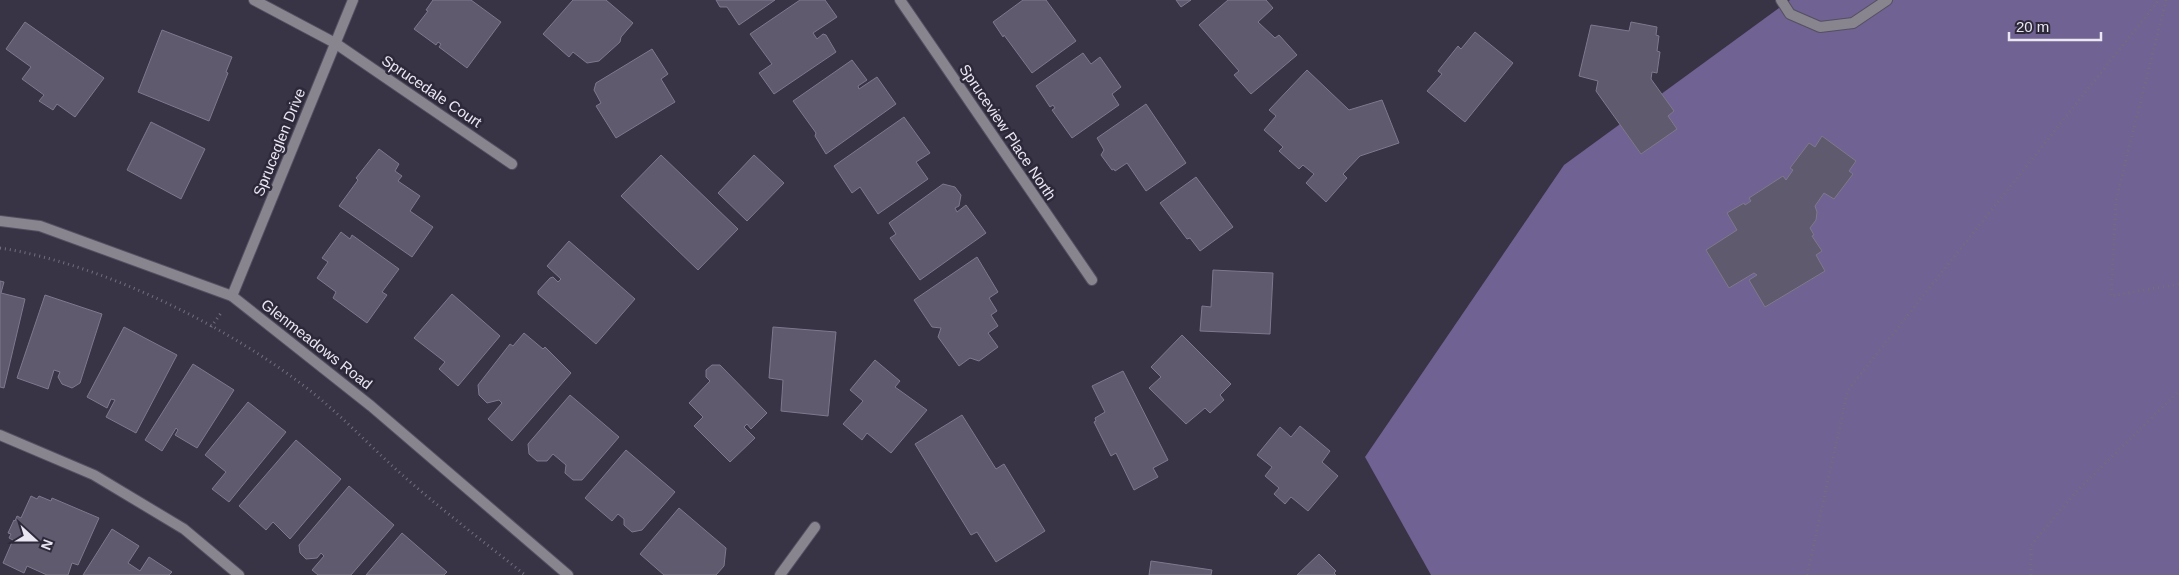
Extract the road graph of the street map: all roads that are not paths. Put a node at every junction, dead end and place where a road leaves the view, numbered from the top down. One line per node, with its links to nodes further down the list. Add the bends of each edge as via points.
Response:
1 (254, 0): 6 (street, Sprucedale Court)
2 (353, 0): 6 (street, Spruceglen Drive)
3 (900, 0): 9 (street, Spruceview Place North)
4 (1780, 0): 5 (street, via 1790,14 1820,27 1853,23)
5 (1888, 0)
6 (335, 43): 7 (street, Sprucedale Court); 10 (street, Spruceglen Drive)
7 (512, 164)
8 (0, 221): 10 (street, Glenmeadows Road, via 40,226)
9 (1092, 280)
10 (232, 296): 14 (street, Glenmeadows Road, via 372,406)
11 (0, 435): 13 (street, via 94,475 184,529)
12 (815, 527): 15 (street)
13 (239, 575)
14 (568, 575)
15 (780, 575)

